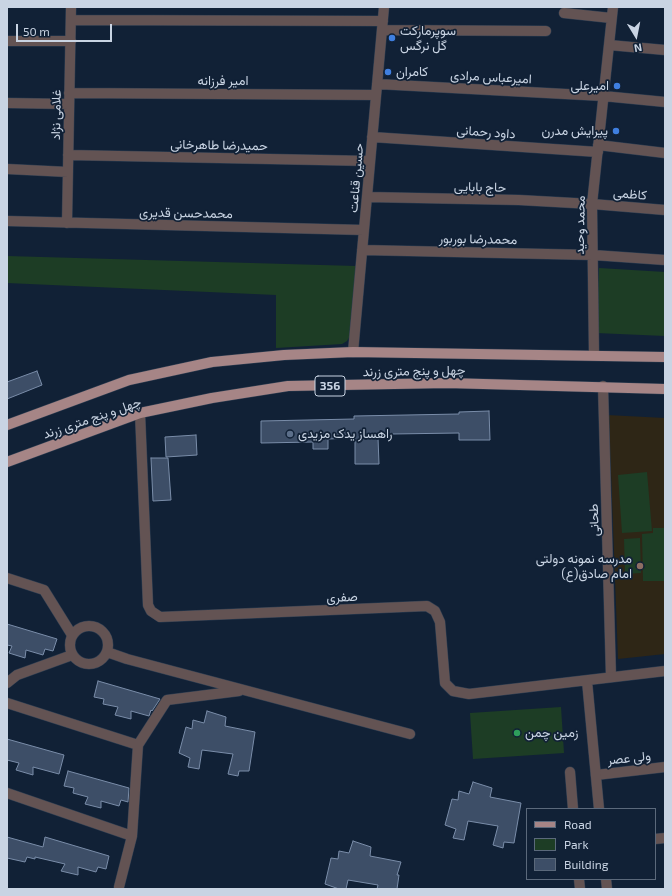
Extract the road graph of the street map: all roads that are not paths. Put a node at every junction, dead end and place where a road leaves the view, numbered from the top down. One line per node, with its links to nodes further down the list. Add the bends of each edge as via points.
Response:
1 (71, 7): 6 (street, غلامی نژاد)
2 (384, 7): 7 (street, حسین قناعت)
3 (613, 7): 5 (street, محمد وحید)
4 (564, 13): 5 (street)
5 (611, 18): 11 (street, محمد وحید)
6 (71, 20): 7 (street); 10 (street, غلامی نژاد)
7 (383, 25): 8 (street); 13 (street, حسین قناعت)
8 (546, 31)
9 (7, 41): 10 (street)
10 (71, 41): 14 (street, غلامی نژاد)
11 (609, 45): 12 (street); 16 (street, محمد وحید)
12 (665, 50)
13 (377, 84): 15 (street, حسین قناعت); 16 (street, امیرعباس مرادی)
14 (69, 93): 15 (street, امیر فرزانه); 19 (street, غلامی نژاد)
15 (376, 95): 20 (street, حسین قناعت)
16 (603, 96): 17 (street); 21 (street, محمد وحید)
17 (665, 102)
18 (7, 103): 19 (street)
19 (69, 104): 23 (street, غلامی نژاد)
20 (372, 137): 21 (street, داود رحمانی); 24 (street, حسین قناعت)
21 (598, 149): 22 (street, داود رحمانی); 28 (street, محمد وحید)
22 (665, 153)
23 (68, 155): 24 (street, حمیدرضا طاهرخانی); 26 (street, غلامی نژاد)
24 (370, 161): 27 (street, حسین قناعت)
25 (7, 169): 26 (street)
26 (68, 172): 31 (street, غلامی نژاد)
27 (367, 197): 28 (street, حاج بابایی); 32 (street, حسین قناعت)
28 (592, 204): 29 (street, کاظمی); 34 (street, محمد وحید)
29 (665, 210)
30 (7, 221): 31 (street, محمدحسن قدیری)
31 (67, 222): 32 (street, محمدحسن قدیری)
32 (364, 230): 33 (street, حسین قناعت)
33 (362, 250): 34 (street, محمدرضا بوربور); 36 (street, حسین قناعت)
34 (593, 255): 35 (street, محمدرضا بوربور); 37 (street, محمد وحید)
35 (665, 260)
36 (353, 352): 37 (main road, چهل و پنج متری زرند); 42 (main road, چهل و پنج متری زرند, via 212,362 129,380)
37 (594, 355): 38 (main road, چهل و پنج متری زرند)
38 (665, 356)
39 (603, 386): 40 (main road, چهل و پنج متری زرند / 356); 41 (main road, چهل و پنج متری زرند / 356, via 447,383 288,386); 49 (street, طحانی)
40 (665, 388)
41 (140, 413): 43 (main road, چهل و پنج متری زرند / 356); 50 (street, صفری, via 148,605 151,611 160,617 427,606 435,611 440,622 445,683 453,691 469,694)
42 (7, 425)
43 (7, 462)
44 (7, 578): 45 (street, via 44,590)
45 (72, 636): 46 (street, via 82,627 96,626 106,635); 47 (street)
46 (107, 652): 47 (street, via 100,661 88,664 82,663); 52 (street)
47 (72, 655): 51 (street, via 17,675)
48 (665, 671): 49 (street, صفری)
49 (611, 677): 50 (street, صفری)
50 (587, 681): 58 (street)
51 (7, 683)
52 (245, 690): 54 (street); 55 (street, via 167,700)
53 (7, 702): 55 (street)
54 (410, 734)
55 (138, 745): 62 (street)
56 (665, 768): 58 (street, ولی عصر)
57 (570, 772): 60 (street)
58 (596, 775): 61 (street)
59 (7, 793): 62 (street)
60 (573, 808)
61 (599, 808)
62 (132, 836): 63 (street)
63 (119, 887)

